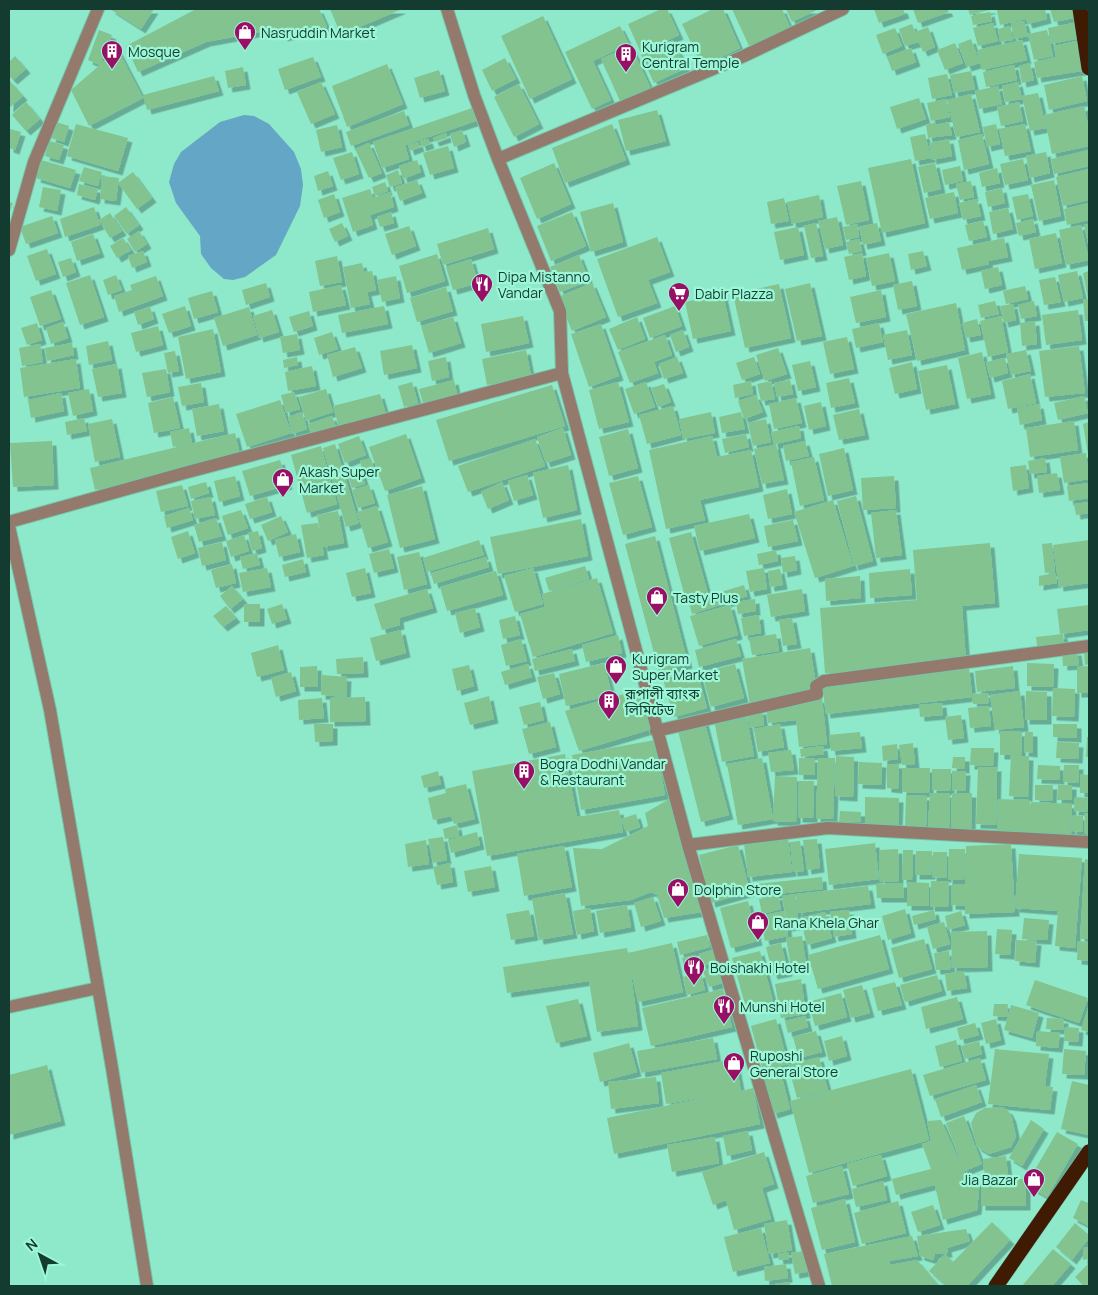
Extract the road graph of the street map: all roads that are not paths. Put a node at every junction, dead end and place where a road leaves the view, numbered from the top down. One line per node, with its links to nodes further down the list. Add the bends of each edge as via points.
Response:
1 (98, 9): 7 (street, via 34,162)
2 (447, 9): 6 (street)
3 (843, 9): 6 (street, via 744,56)
4 (1080, 9): 5 (highway)
5 (1089, 68)
6 (498, 159): 8 (street, via 560,311)
7 (9, 250)
8 (562, 373): 9 (street); 12 (street)
9 (9, 522)
10 (9, 526): 15 (street, via 50,710)
11 (1089, 646): 12 (street, via 824,681 816,686 817,694)
12 (656, 731): 14 (street)
13 (1089, 842): 14 (street, via 828,828)
14 (688, 845): 19 (street)
15 (98, 988): 16 (street); 18 (street)
16 (9, 1007)
17 (1089, 1152): 20 (highway)
18 (147, 1286)
19 (819, 1286)
20 (996, 1286)

